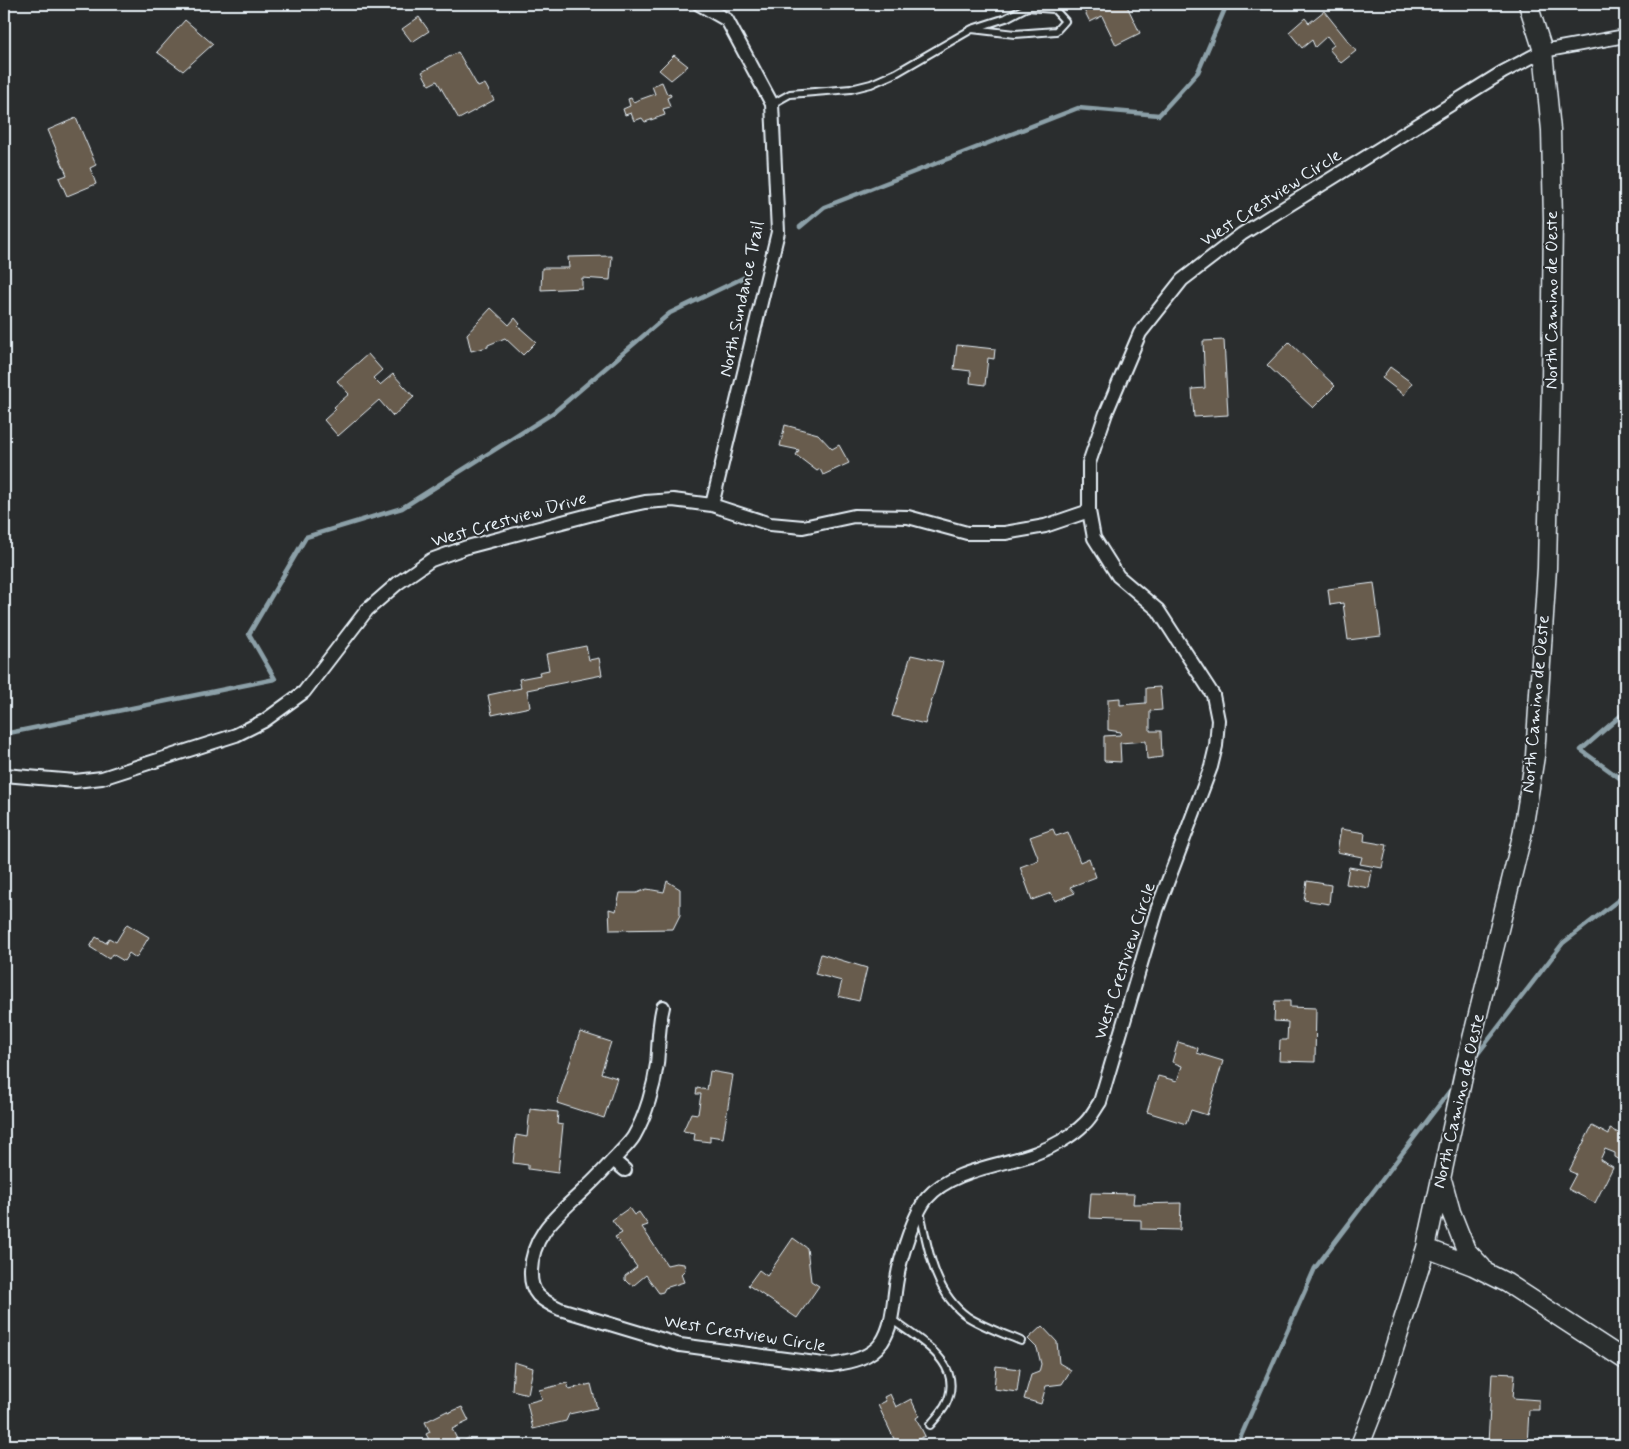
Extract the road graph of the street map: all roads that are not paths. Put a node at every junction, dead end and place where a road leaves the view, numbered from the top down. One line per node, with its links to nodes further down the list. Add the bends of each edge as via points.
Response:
1 (700, 4): 6 (street, North Sundance Trail, via 727,20)
2 (1528, 4): 5 (street, North Camino de Oeste)
3 (972, 29): 3 (lane, via 1015,34 1056,32 1066,21 1054,9 1027,7); 6 (lane, via 871,84 851,89 790,94)
4 (1625, 36): 5 (street, West Crestview Circle)
5 (1543, 51): 8 (street, West Crestview Circle, via 1503,72 1242,234 1182,280 1140,333 1106,413 1089,463); 13 (street, North Camino de Oeste, via 1551,130 1553,220 1547,568 1536,756 1522,836 1466,1063)
6 (772, 104): 7 (street, North Sundance Trail, via 778,232)
7 (712, 505): 8 (street, West Crestview Drive, via 770,524 803,527 854,516 908,517 967,533 1005,533 1045,526); 9 (street, West Crestview Drive, via 674,500 645,502 559,522 431,560 367,610 304,692 264,721 236,734 102,778 75,781)
8 (1089, 511): 14 (street, West Crestview Circle, via 1094,538 1118,576 1158,610 1213,695 1218,720 1211,767 1158,910 1100,1102 1085,1123 1053,1146 1036,1154 972,1171 944,1184 928,1197)
9 (4, 775)
10 (663, 1007): 11 (street, West Crestview Circle, via 647,1105 634,1137)
11 (613, 1160): 12 (street); 17 (street, West Crestview Circle, via 554,1217 537,1240 531,1262 531,1280 536,1294 547,1303 680,1345 831,1365 852,1362 867,1355 881,1342)
12 (625, 1170)
13 (1442, 1176): 15 (street, North Camino de Oeste); 16 (street, via 1451,1212 1466,1250)
14 (920, 1210): 17 (street, West Crestview Circle, via 905,1247); 18 (lane, via 932,1263 953,1304 970,1318)
15 (1426, 1248): 16 (street); 21 (street, North Camino de Oeste)
16 (1490, 1274): 19 (street)
17 (891, 1319): 20 (lane, via 943,1360 951,1374 945,1406)
18 (1021, 1341)
19 (1625, 1360)
20 (930, 1425)
21 (1360, 1445)

